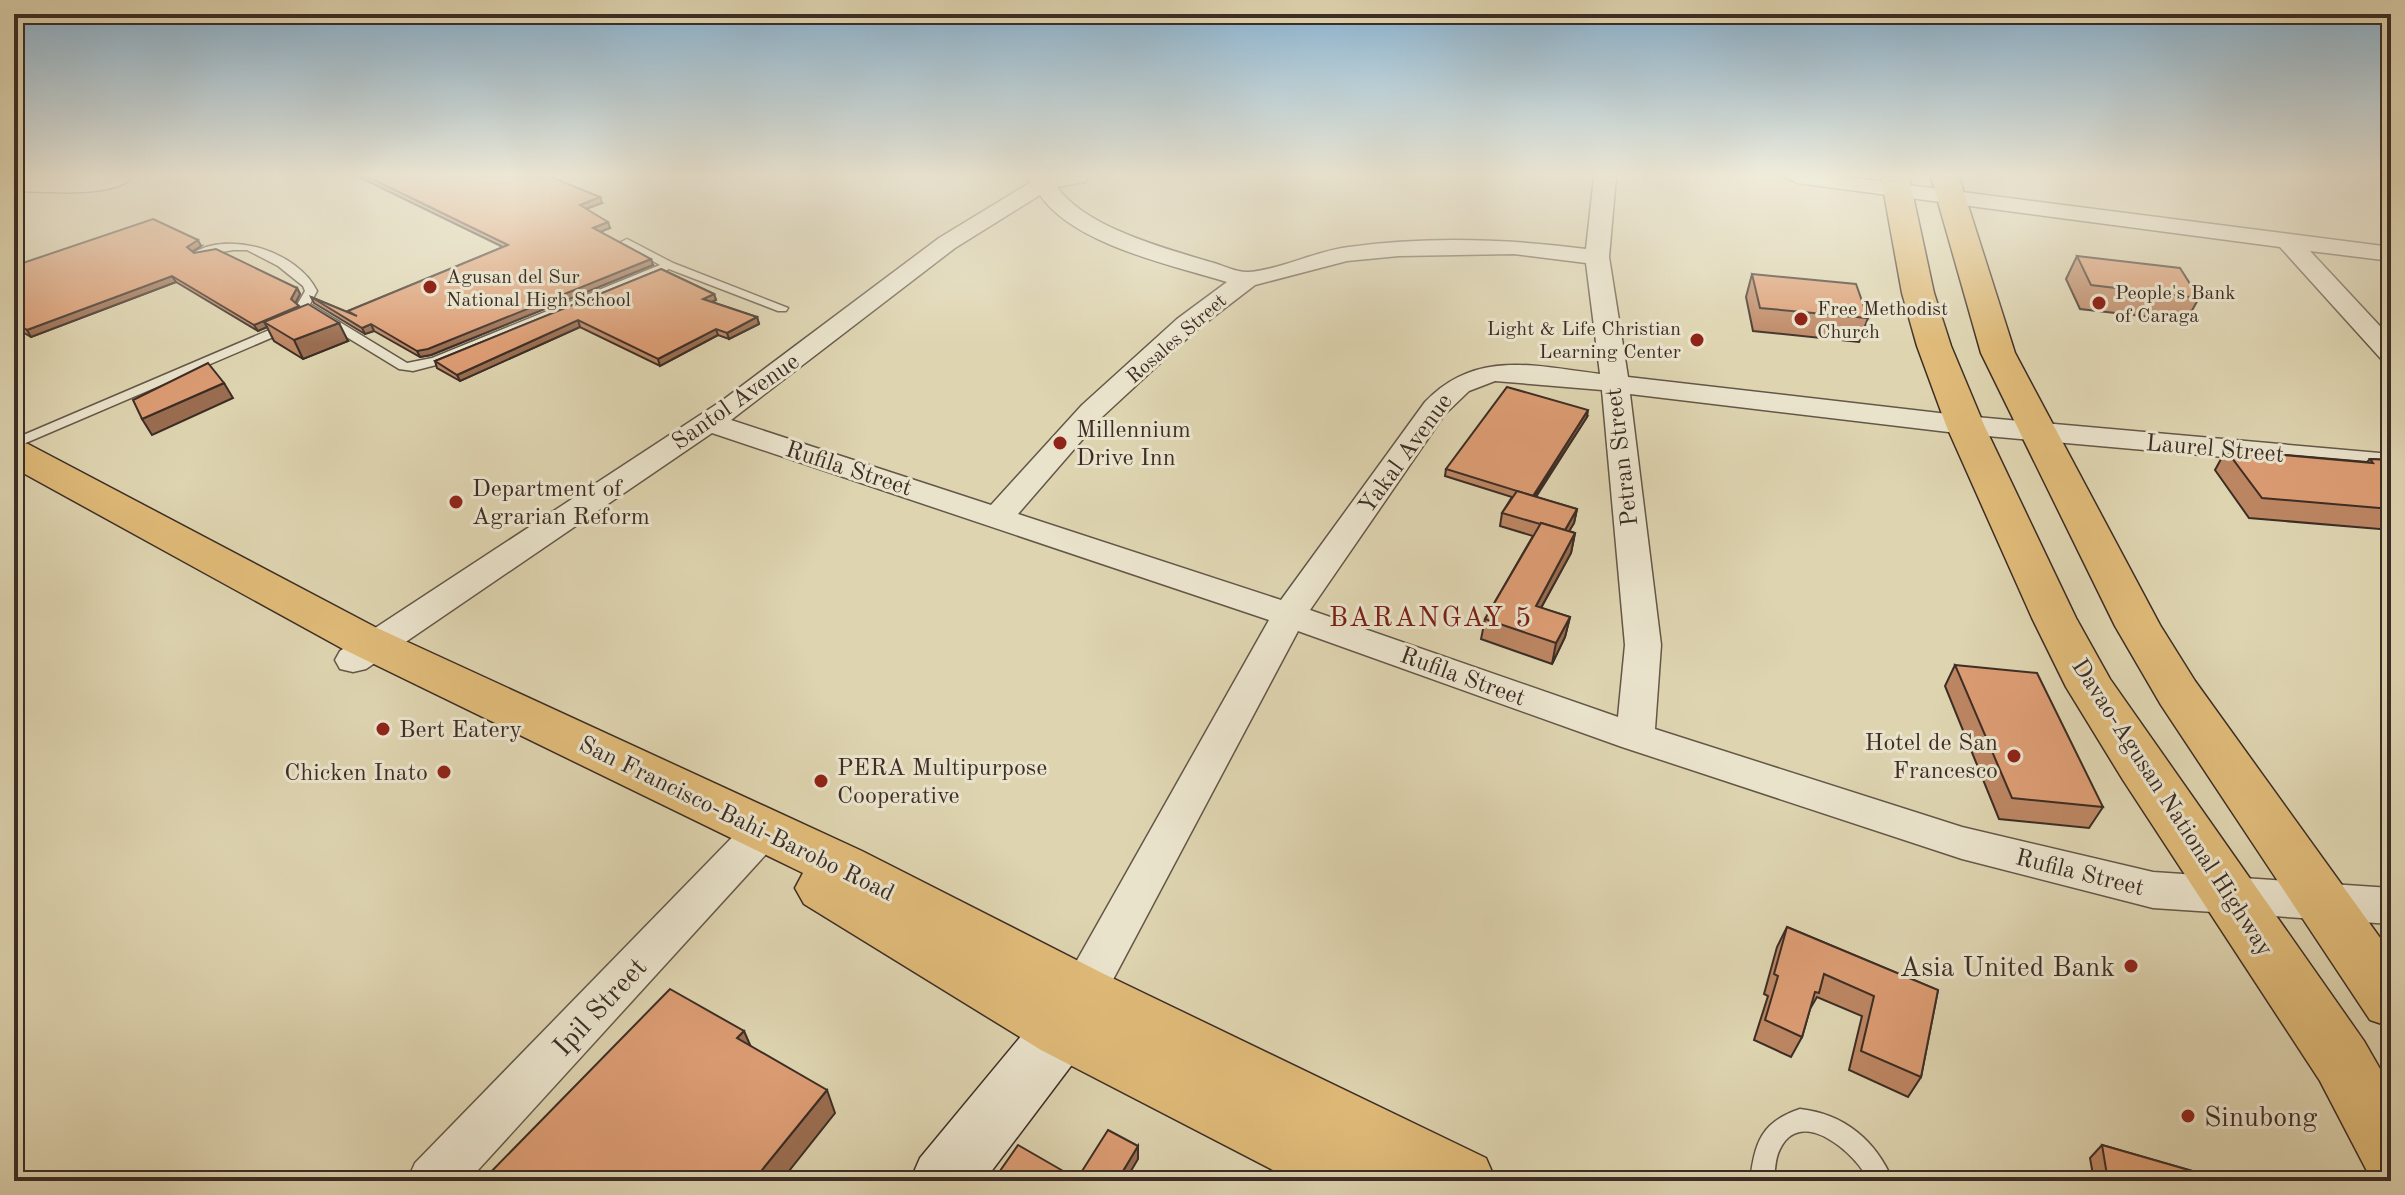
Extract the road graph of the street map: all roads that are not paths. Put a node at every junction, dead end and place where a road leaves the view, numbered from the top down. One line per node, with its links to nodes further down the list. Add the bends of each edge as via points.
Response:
1 (962, 233): 18 (street, Santol Avenue)
2 (1115, 233): 13 (street)
3 (1599, 233): 11 (street, Petran Street)
4 (1907, 233): 19 (main road, Davao-Agusan National Highway, via 1934,346)
5 (1961, 233): 20 (main road, via 1998,353)
6 (2241, 233): 7 (street)
7 (2287, 240): 10 (street); 16 (street)
8 (627, 242): 12 (lane)
9 (199, 253): 15 (lane, via 256,249 307,279 311,291 303,305)
10 (2391, 254)
11 (1597, 257): 13 (street, Rosales Street, via 1514,247 1412,248 1346,254); 17 (street, Petran Street)
12 (669, 265): 14 (lane); 15 (lane, via 413,367)
13 (1246, 280): 25 (street, Rosales Street, via 1186,325 1092,411)
14 (782, 308)
15 (315, 315): 21 (lane)
16 (2391, 354)
17 (1613, 385): 19 (street, Yakal Avenue); 26 (street, Yakal Avenue, via 1507,373 1476,375 1453,387); 28 (street, Petran Street, via 1643,645)
18 (707, 422): 25 (street, Rufila Street); 27 (street, Santol Avenue)
19 (1965, 425): 20 (street, Yakal Avenue); 30 (main road, Davao-Agusan National Highway, via 2090,687)
20 (2039, 432): 23 (street, Laurel Street); 31 (main road, via 2146,640)
21 (14, 444)
22 (14, 452): 27 (main road, San Francisco-Bahi-Barobo Road)
23 (2391, 463)
24 (14, 475): 27 (main road, San Francisco-Bahi-Barobo Road)
25 (998, 517): 26 (street, Rufila Street)
26 (1289, 615): 28 (street, Rufila Street); 34 (street, Yakal Avenue)
27 (364, 652): 29 (main road, San Francisco-Bahi-Barobo Road)
28 (1635, 737): 30 (street, Rufila Street, via 1962,843 2063,870 2153,890)
29 (755, 839): 34 (main road, San Francisco-Bahi-Barobo Road, via 824,888); 36 (street, Ipil Street)
30 (2227, 893): 31 (street, Rufila Street); 35 (main road, Davao-Agusan National Highway, via 2342,1061)
31 (2321, 901): 32 (street, Rufila Street); 33 (main road)
32 (2391, 906)
33 (2391, 1001)
34 (1072, 1012): 37 (main road); 38 (main road, San Francisco-Bahi-Barobo Road); 39 (main road, San Francisco-Bahi-Barobo Road)
35 (2391, 1151)
36 (433, 1181)
37 (943, 1181)
38 (1362, 1181)
39 (1463, 1181)
40 (1762, 1181): 41 (lane, via 1773,1137 1796,1122 1813,1122 1850,1138 1866,1152)
41 (1881, 1181)

